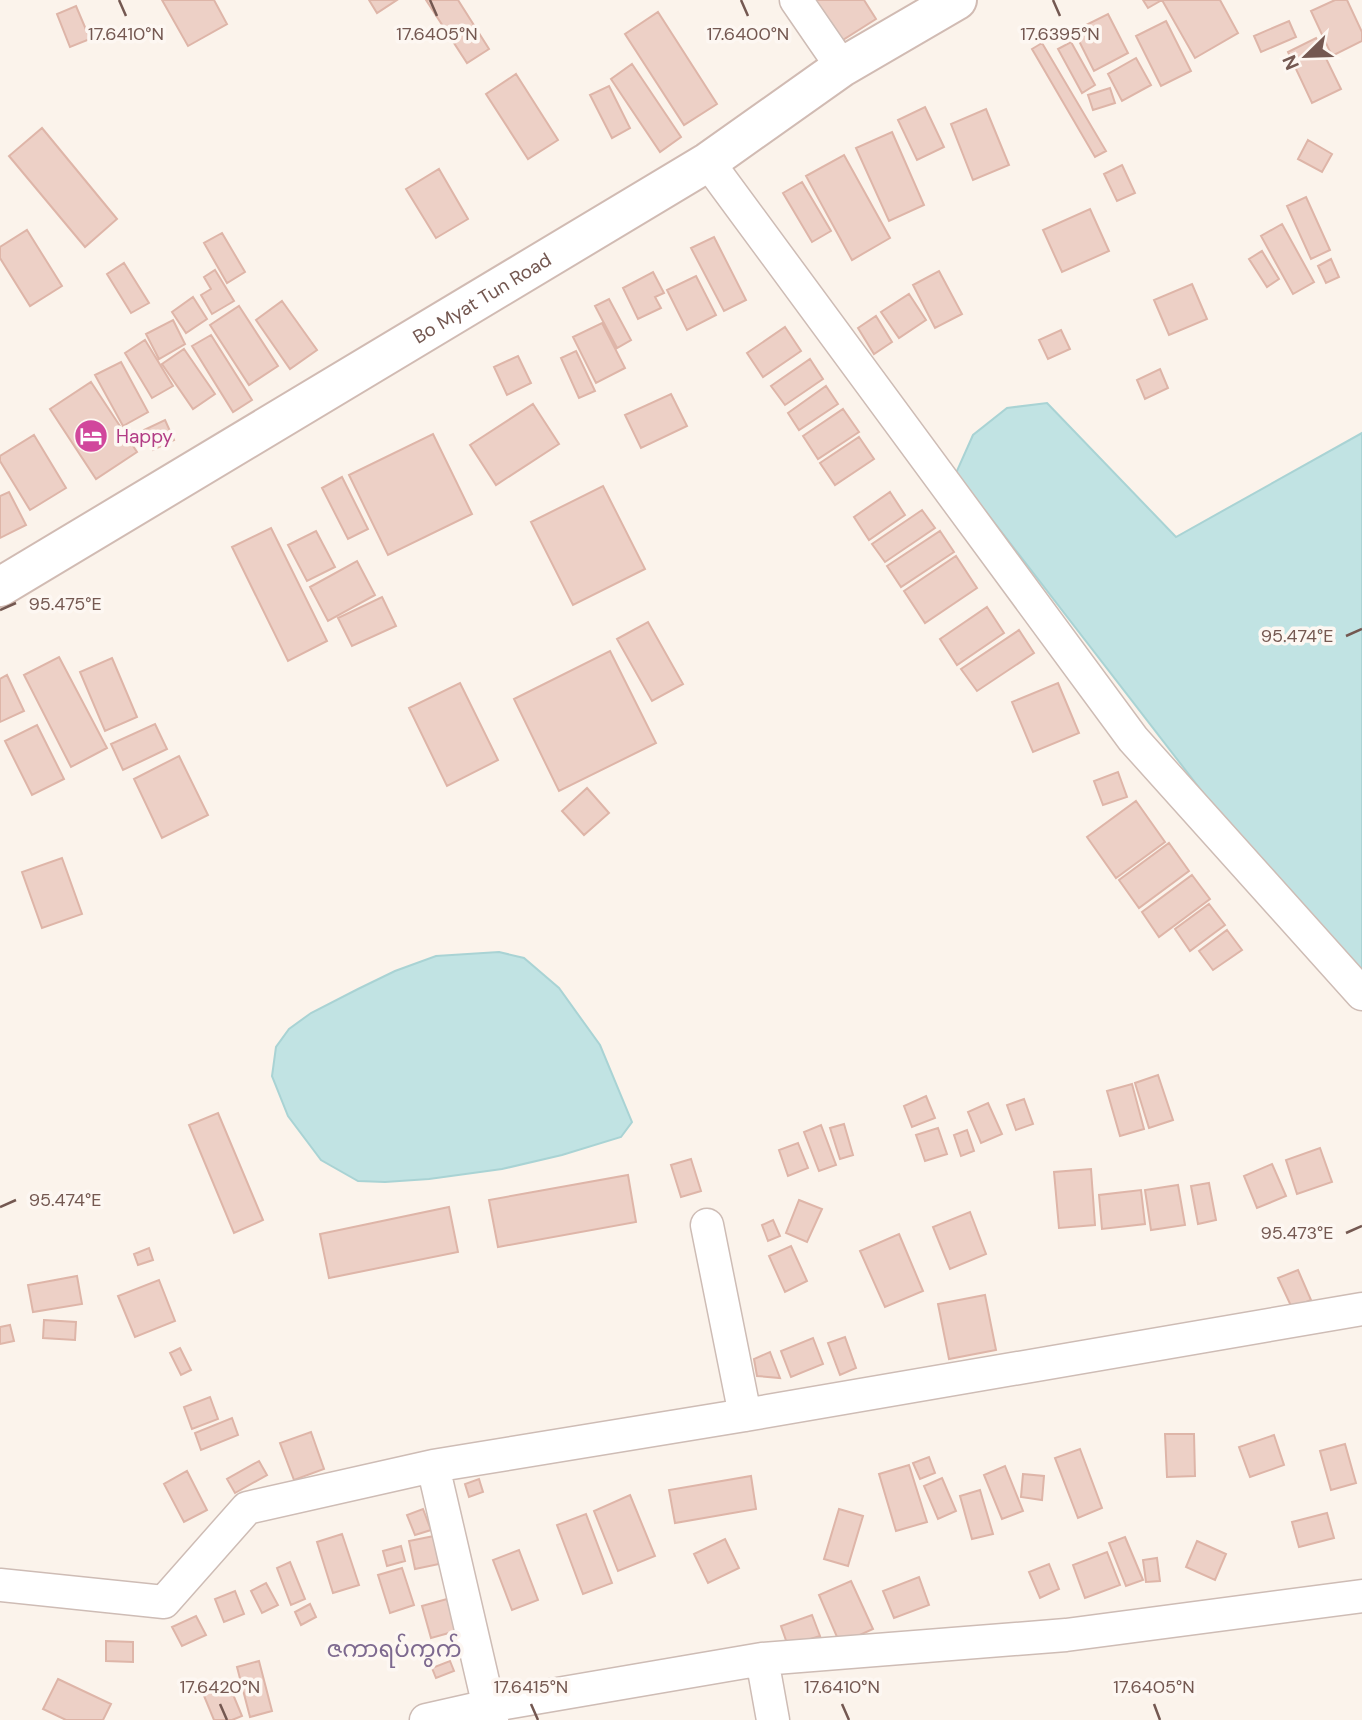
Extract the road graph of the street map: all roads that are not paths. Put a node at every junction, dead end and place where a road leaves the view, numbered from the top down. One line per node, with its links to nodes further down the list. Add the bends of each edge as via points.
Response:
1 (796, 0): 3 (street)
2 (957, 0): 3 (main road, Bo Myat Tun Road)
3 (842, 67): 4 (main road, Bo Myat Tun Road)
4 (708, 162): 5 (main road, Bo Myat Tun Road); 6 (street, via 1133,738)
5 (0, 587)
6 (1362, 994)
7 (708, 1225): 9 (street)
8 (1362, 1308): 9 (street)
9 (745, 1415): 10 (street)
10 (433, 1466): 11 (street, via 247,1508 164,1602); 14 (street)
11 (0, 1585)
12 (1362, 1596): 13 (street, via 1066,1635)
13 (762, 1659): 14 (street); 16 (street)
14 (490, 1713): 15 (street)
15 (426, 1720)
16 (773, 1720)

